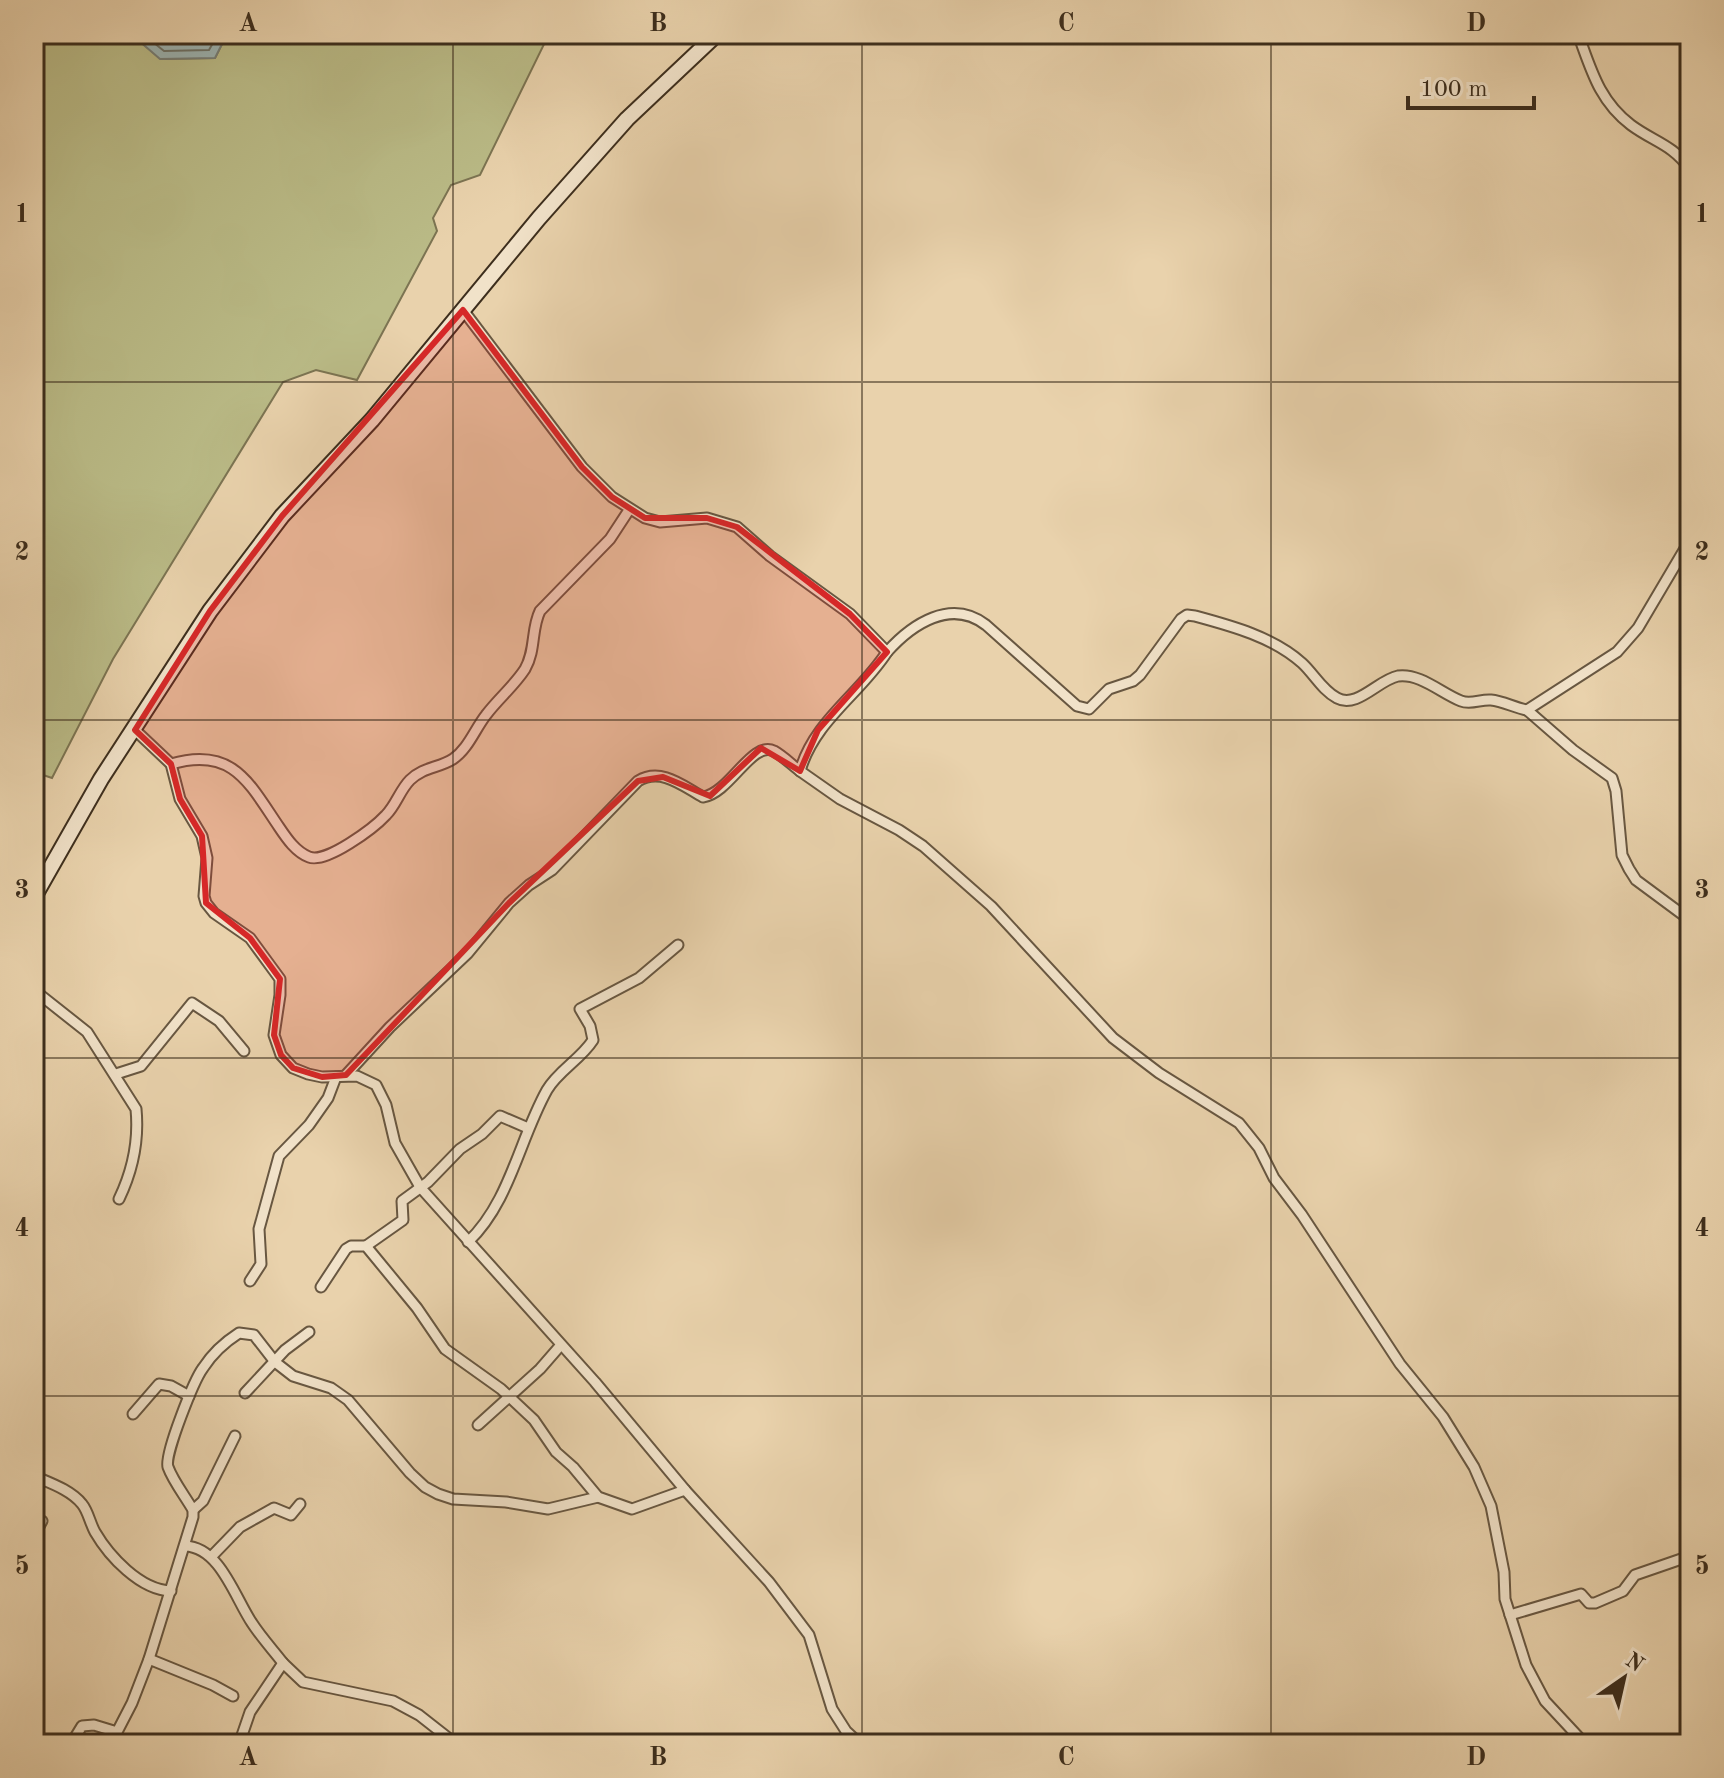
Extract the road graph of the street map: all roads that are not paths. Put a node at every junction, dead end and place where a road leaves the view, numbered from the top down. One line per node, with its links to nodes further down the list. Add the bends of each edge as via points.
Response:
1 (717, 34): 4 (main road, via 627,119)
2 (1578, 34): 3 (street, via 1594,79 1613,108 1678,153)
3 (1690, 169)
4 (463, 310): 5 (street, via 582,467); 9 (main road, via 372,420 282,516 210,611)
5 (629, 510): 7 (street, via 660,522 707,518 737,527 850,614); 10 (street, via 610,539 540,611 526,667 462,750 453,759 422,769 385,817 327,857 300,852 251,785 229,767 203,758)
6 (1690, 540): 8 (street, via 1638,628 1617,652)
7 (887, 652): 8 (street, via 920,622 969,615 1077,706 1089,709 1109,689 1140,675 1187,615 1260,637 1300,661 1338,699 1349,701 1404,676 1461,701 1496,701); 11 (street, via 818,730)
8 (1527, 710): 13 (street, via 1612,778 1622,855 1629,869)
9 (135, 730): 10 (street); 12 (main road)
10 (171, 764): 18 (street, via 180,799 205,846 206,903 250,938 280,979 274,1035 281,1055 308,1074)
11 (800, 771): 18 (street, via 765,749 710,796 654,775 638,781 552,870 509,903 468,953); 46 (street, via 923,846 991,906 1113,1038 1249,1133 1383,1340 1474,1467 1496,1526)
12 (34, 897)
13 (1690, 920)
14 (678, 945): 19 (street, via 639,978 580,1009 593,1040 550,1086)
15 (34, 990): 17 (street, via 87,1032)
16 (244, 1051): 17 (street, via 219,1021 192,1003 141,1066)
17 (116, 1074): 21 (street, via 138,1123 131,1172)
18 (341, 1076): 20 (street, via 368,1079 382,1094 395,1143); 24 (street, via 279,1156 259,1229 261,1264)
19 (528, 1128): 20 (street, via 500,1116); 22 (street, via 502,1196)
20 (420, 1187): 22 (street); 23 (street, via 400,1203 403,1220)
21 (119, 1199)
22 (468, 1242): 27 (street)
23 (366, 1246): 25 (street, via 351,1246 341,1254); 31 (street, via 445,1349)
24 (250, 1281)
25 (321, 1287)
26 (309, 1332): 28 (street)
27 (560, 1346): 31 (street); 36 (street)
28 (275, 1362): 29 (street); 30 (street, via 254,1335 239,1333 204,1366); 37 (street, via 302,1381 339,1392 410,1473 438,1494 548,1509)
29 (245, 1393)
30 (189, 1396): 32 (street, via 159,1384); 39 (street, via 167,1459)
31 (508, 1396): 33 (street); 37 (street)
32 (133, 1414)
33 (478, 1425)
34 (235, 1436): 39 (street, via 203,1501)
35 (34, 1476): 45 (street, via 81,1501 102,1542 129,1571 152,1587)
36 (685, 1490): 37 (street, via 632,1509); 53 (street, via 756,1566 809,1635 832,1709)
37 (598, 1497)
38 (300, 1504): 44 (street, via 291,1515 274,1508 240,1527)
39 (193, 1510): 42 (street)
40 (42, 1521): 41 (street)
41 (34, 1536)
42 (185, 1546): 44 (street); 45 (street)
43 (1690, 1556): 46 (street, via 1635,1575 1623,1591 1595,1603 1581,1594)
44 (211, 1557): 48 (street)
45 (171, 1591): 47 (street)
46 (1510, 1615): 54 (street, via 1534,1684)
47 (149, 1659): 49 (street); 50 (street, via 117,1732 82,1726)
48 (283, 1663): 51 (street, via 250,1712); 52 (street, via 303,1682 393,1701)
49 (233, 1696)
50 (71, 1744)
51 (239, 1744)
52 (456, 1744)
53 (860, 1744)
54 (1585, 1744)

